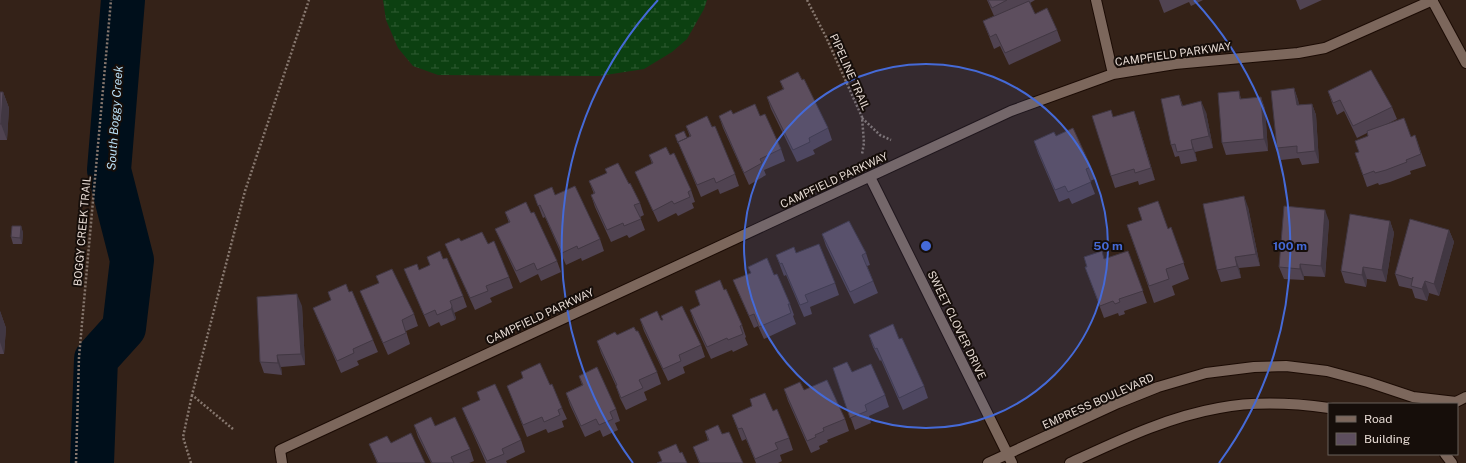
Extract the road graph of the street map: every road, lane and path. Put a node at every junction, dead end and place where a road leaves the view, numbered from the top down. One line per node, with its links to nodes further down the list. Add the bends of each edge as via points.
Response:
1 (112, 0): 17 (path, BOGGY CREEK TRAIL, via 79,357)
2 (309, 0): 12 (path, via 245,191)
3 (807, 0): 8 (path, PIPELINE TRAIL)
4 (1096, 0): 7 (street)
5 (1432, 0): 6 (street); 7 (street, CAMPFIELD PARKWAY, via 1325,48 1298,53 1190,62)
6 (1466, 63)
7 (1113, 74): 11 (street, CAMPFIELD PARKWAY, via 1047,96 984,122)
8 (862, 117): 9 (path, via 880,135); 10 (path, PIPELINE TRAIL)
9 (891, 140)
10 (862, 154)
11 (870, 177): 16 (street, SWEET CLOVER DRIVE); 19 (street, CAMPFIELD PARKWAY, via 280,450)
12 (192, 394): 15 (path); 18 (path, via 183,437)
13 (1460, 398): 16 (street, EMPRESS BOULEVARD, via 1413,397 1327,371 1286,366 1206,373 1158,387 1118,403)
14 (1328, 408): 21 (street, via 1260,403 1219,408 1174,419 1141,431)
15 (233, 429)
16 (1010, 458): 20 (street, EMPRESS BOULEVARD)
17 (76, 463)
18 (192, 463)
19 (282, 463)
20 (988, 463)
21 (1070, 463)

